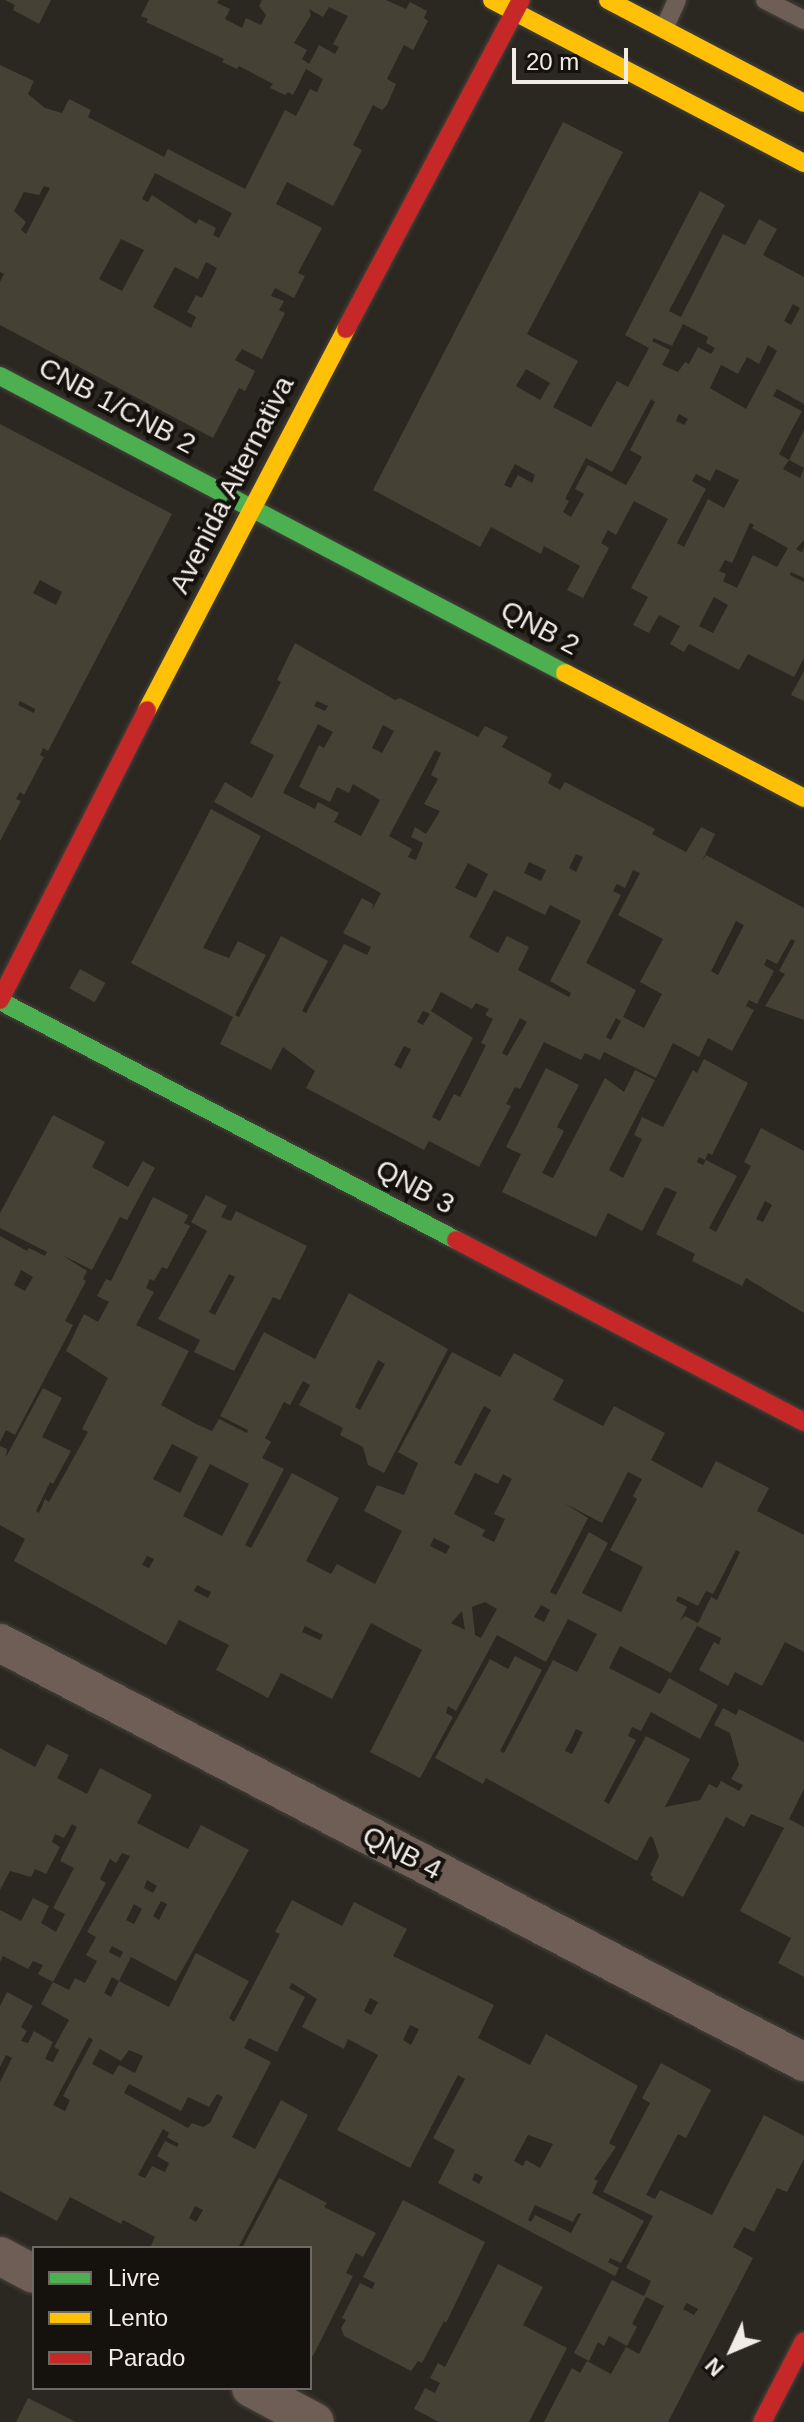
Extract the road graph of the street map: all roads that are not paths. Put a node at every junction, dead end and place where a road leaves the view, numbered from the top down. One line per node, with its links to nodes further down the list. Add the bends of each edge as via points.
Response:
1 (492, 0): 5 (street)
2 (608, 0): 7 (street)
3 (677, 0): 7 (lane)
4 (765, 0): 6 (lane)
5 (518, 6): 9 (street); 11 (street, Avenida Alternativa)
6 (804, 20)
7 (664, 29): 8 (street)
8 (804, 103)
9 (804, 163)
10 (0, 376): 11 (street, CNB 1/CNB 2)
11 (251, 507): 12 (street, QNB 2); 13 (street, Avenida Alternativa)
12 (804, 798)
13 (0, 1000): 14 (street, QNB 3)
14 (804, 1422)
15 (0, 1643): 16 (street, QNB 4)
16 (804, 2062)
17 (0, 2256): 18 (street)
18 (32, 2273)
19 (804, 2341): 22 (street)
20 (255, 2390): 21 (street)
21 (315, 2422)
22 (762, 2422)

